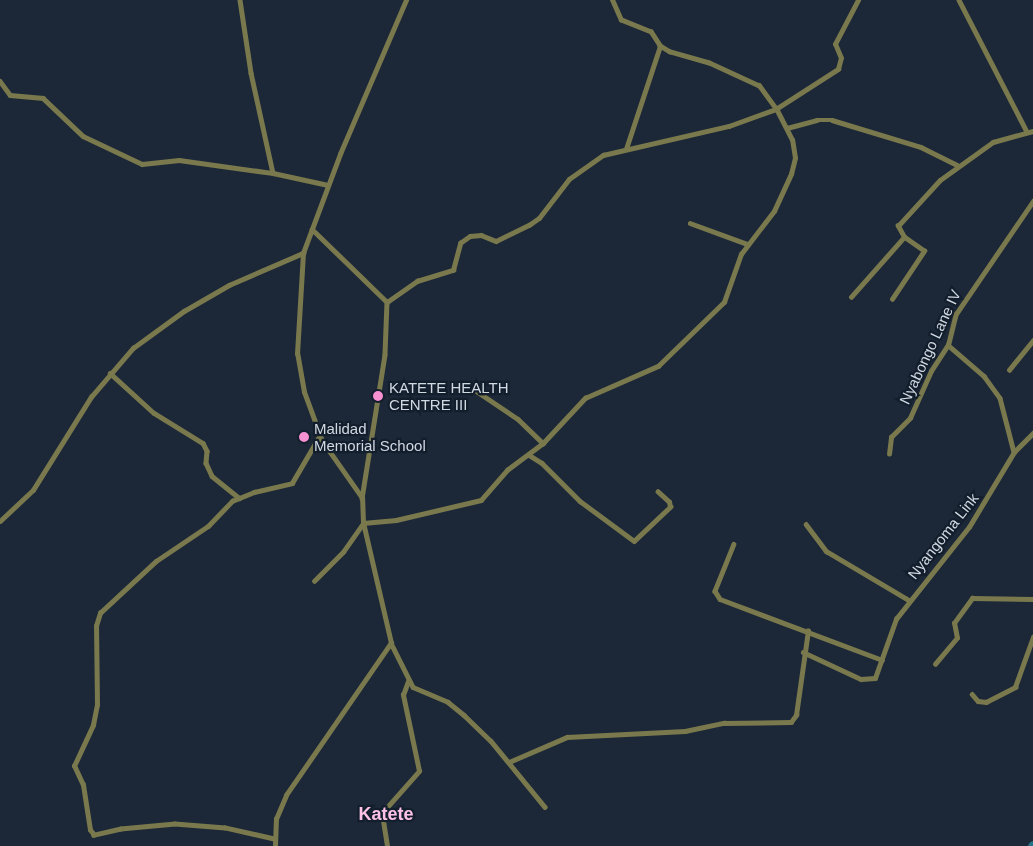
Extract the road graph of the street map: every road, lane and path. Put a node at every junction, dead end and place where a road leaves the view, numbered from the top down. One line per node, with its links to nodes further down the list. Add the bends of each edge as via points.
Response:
1 (240, 0): 14 (street, via 251,73)
2 (406, 0): 15 (street)
3 (612, 0): 6 (street, via 621,20 651,32)
4 (858, 0): 8 (street, via 835,44 841,58 838,69)
5 (959, 0): 11 (street)
6 (660, 46): 8 (street, via 759,86); 12 (street)
7 (0, 81): 14 (street, via 10,95 43,98 83,136 142,164 179,160)
8 (776, 109): 9 (street); 12 (street, via 729,126)
9 (787, 128): 13 (street, via 817,120 832,120 921,147); 20 (street, via 795,158 791,174 774,211)
10 (1033, 130): 11 (street)
11 (1027, 132): 13 (street, via 993,142)
12 (626, 149): 24 (street, via 603,155 569,179 539,218 529,225 496,241 481,235 470,236 460,243 453,270 417,281)
13 (957, 165): 19 (street, via 919,200 900,224 898,229)
14 (273, 173): 15 (street)
15 (328, 185): 18 (street)
16 (1033, 201): 26 (street, Nyabongo Lane IV, via 956,314)
17 (690, 223): 20 (street)
18 (312, 229): 21 (street); 24 (street)
19 (904, 237): 22 (street); 23 (street, via 924,251)
20 (747, 244): 32 (street, via 736,263 724,302 679,349 658,366 585,398 571,409)
21 (302, 254): 28 (street, via 229,286 184,311 133,348); 31 (street, via 297,363)
22 (851, 297)
23 (892, 299)
24 (387, 302): 38 (street, via 385,355)
25 (1033, 340): 27 (street)
26 (948, 344): 33 (street, via 984,376 1000,398); 34 (street, Nyabongo Lane IV, via 931,371 910,418 891,438)
27 (1009, 370)
28 (110, 373): 37 (street, via 154,413 203,443 212,476); 39 (street, via 33,490)
29 (469, 386): 32 (street, via 518,419)
30 (1033, 433): 33 (street, Nyangoma Link)
31 (320, 435): 37 (street, via 292,483); 38 (street)
32 (543, 443): 35 (street)
33 (1014, 452): 45 (street, Nyangoma Link, via 969,527)
34 (889, 454)
35 (529, 455): 36 (street, via 542,463 580,501 634,541 670,507); 40 (street, via 507,470 488,493 472,504)
36 (658, 492)
37 (239, 498): 56 (street, via 226,505 208,526 156,561 100,613 96,626 97,705 93,725 74,770 83,785 90,830 94,835 175,824 225,828)
38 (362, 498): 40 (street)
39 (0, 521)
40 (363, 523): 43 (street, via 343,552); 48 (street)
41 (806, 524): 45 (street, via 826,551)
42 (734, 544): 46 (street, via 715,590 716,596)
43 (314, 581)
44 (1033, 599): 51 (street, via 972,598 954,623 957,638)
45 (909, 600): 50 (street, Nyangoma Link, via 890,633)
46 (808, 630): 49 (street); 50 (street)
47 (1033, 637): 53 (street, via 1015,687 986,702 978,701)
48 (391, 643): 52 (street); 56 (street, via 286,795 276,819)
49 (803, 652): 50 (street, Nyangoma Link, via 868,681 875,678); 54 (street, via 796,715 791,722 724,723 685,731 567,737)
50 (882, 660)
51 (935, 664)
52 (408, 681): 54 (street, via 422,692 456,708); 58 (street, via 403,695 419,771 382,813)
53 (972, 694)
54 (509, 762): 55 (street)
55 (545, 807)
56 (274, 839): 57 (street)
57 (275, 846)
58 (387, 846)

